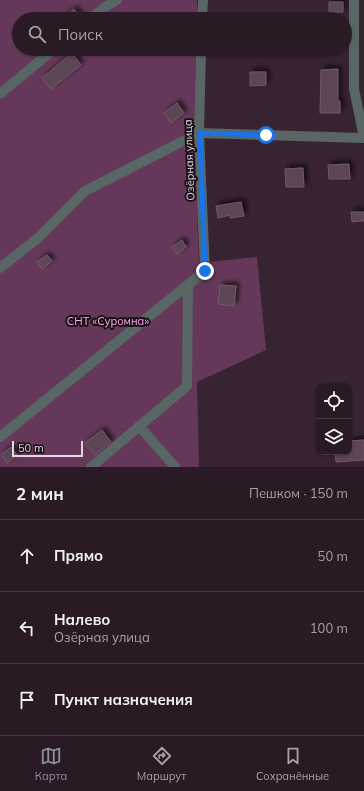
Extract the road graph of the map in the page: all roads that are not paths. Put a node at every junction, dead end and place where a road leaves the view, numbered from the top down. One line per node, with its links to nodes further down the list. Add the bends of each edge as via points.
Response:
1 (117, 0): 4 (street)
2 (202, 0): 5 (street)
3 (354, 0): 10 (street, via 354,90)
4 (99, 12)
5 (202, 12)
6 (46, 56): 8 (street)
7 (201, 56): 9 (street, Озёрная улица)
8 (0, 94)
9 (200, 133): 10 (street); 11 (street, via 85,191 38,238); 12 (street, Озёрная улица, via 205,271)
10 (364, 138)
11 (0, 268)
12 (188, 285): 13 (street, via 187,386); 14 (street)
13 (139, 426): 15 (street); 16 (street)
14 (0, 437)
15 (91, 467)
16 (175, 467)

